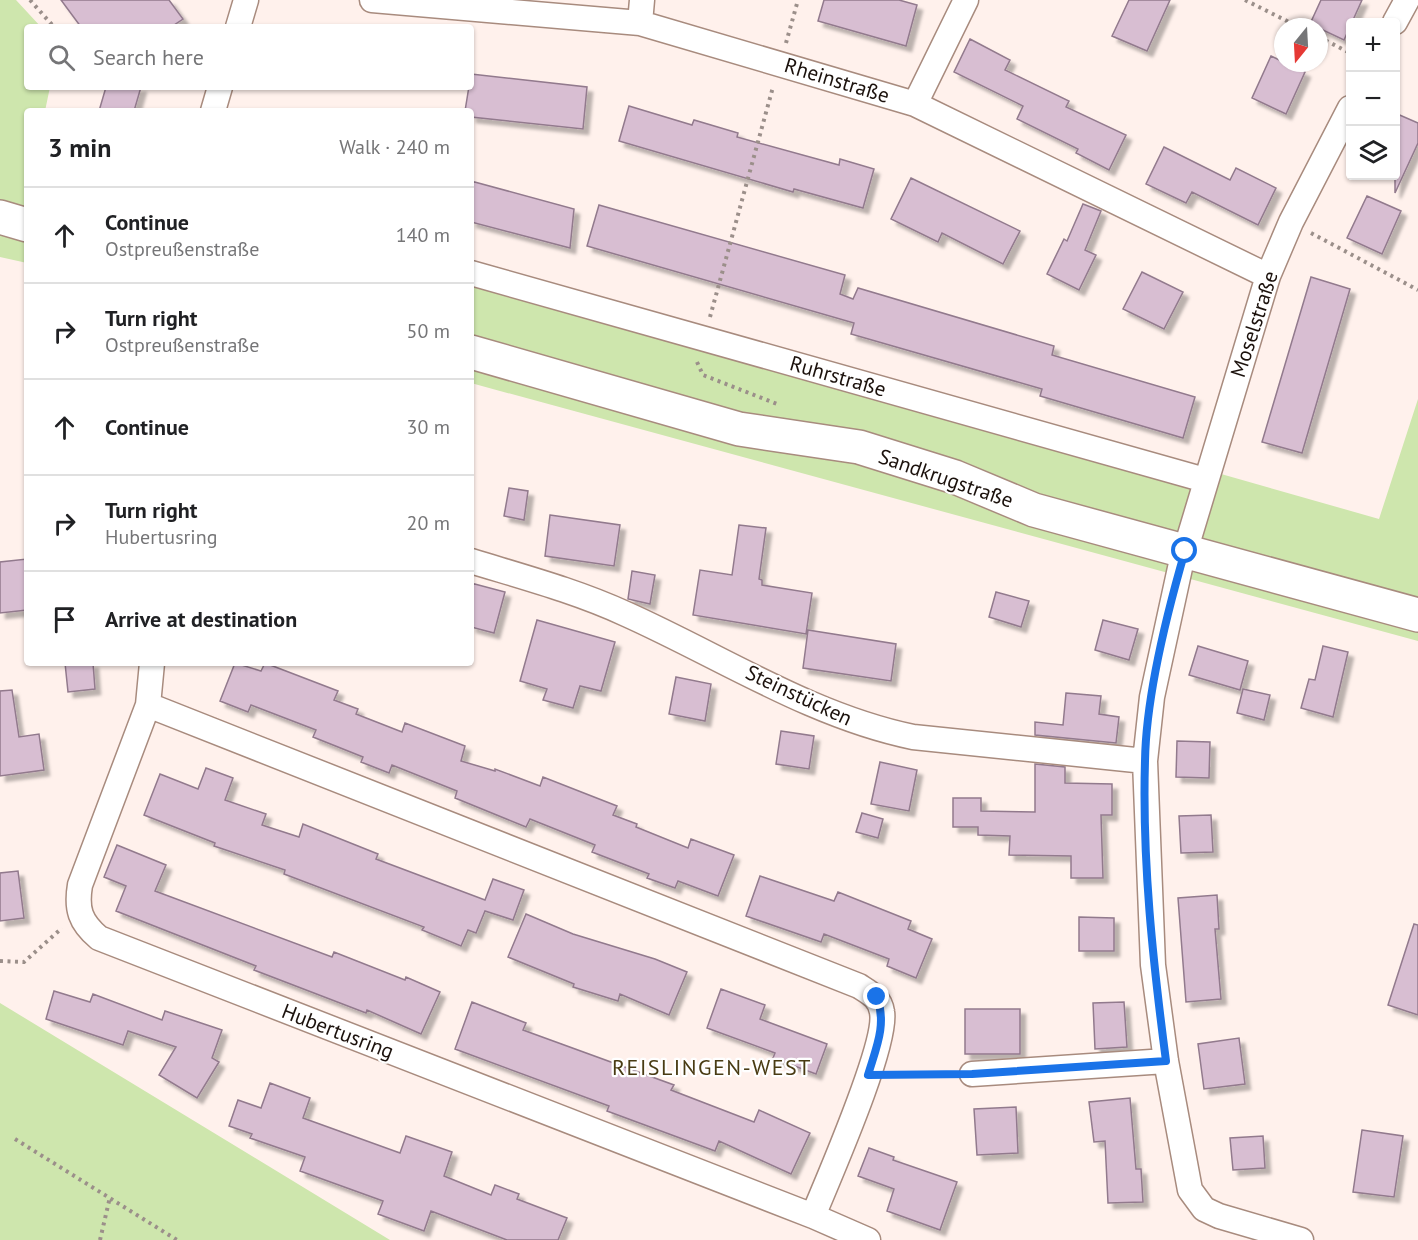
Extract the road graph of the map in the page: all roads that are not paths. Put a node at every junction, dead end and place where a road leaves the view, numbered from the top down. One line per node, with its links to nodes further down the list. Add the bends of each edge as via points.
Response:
1 (246, 0): 7 (street)
2 (372, 0): 5 (street, Rheinstraße)
3 (966, 0): 9 (street)
4 (1407, 0): 6 (street)
5 (641, 12): 9 (street, Rheinstraße, via 780,63)
6 (1397, 18)
7 (239, 24)
8 (219, 90): 10 (street)
9 (915, 104): 15 (street, Rheinstraße)
10 (214, 108)
11 (1346, 116): 15 (street, Moselstraße)
12 (0, 217): 13 (street)
13 (24, 224)
14 (474, 274): 17 (street, Ruhrstraße)
15 (1268, 276): 17 (street, Moselstraße)
16 (474, 353): 18 (street, Sandkrugstraße, via 739,429 858,447 955,477 1034,510)
17 (1205, 480): 18 (street, Moselstraße)
18 (1185, 551): 20 (street, Sandkrugstraße); 23 (street, Moselstraße, via 1152,697)
19 (474, 562): 23 (street, Steinstücken, via 625,613 834,714 875,729 913,737)
20 (1418, 615)
21 (152, 666): 22 (street)
22 (148, 705): 26 (street, via 859,986 877,997 883,1026); 26 (street, Hubertusring, via 80,885 79,914 86,928 99,938)
23 (1145, 761): 24 (street, Moselstraße, via 1152,954)
24 (1166, 1061): 25 (street); 27 (street, Moselstraße, via 1190,1190 1204,1209)
25 (972, 1074)
26 (813, 1216): 28 (street, Hubertusring)
27 (1274, 1237): 29 (street, Moselstraße)
28 (868, 1240)
29 (1301, 1240)

